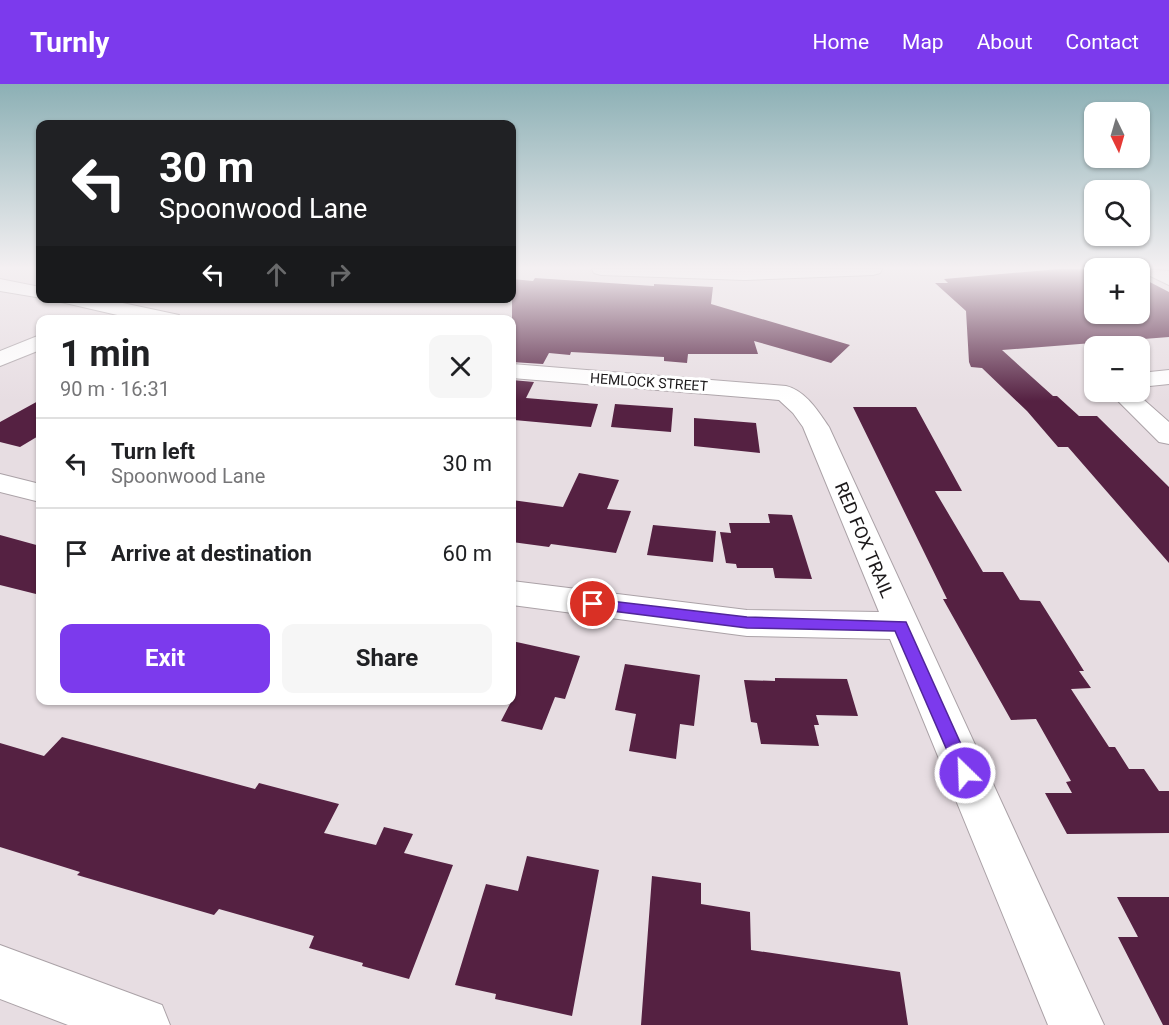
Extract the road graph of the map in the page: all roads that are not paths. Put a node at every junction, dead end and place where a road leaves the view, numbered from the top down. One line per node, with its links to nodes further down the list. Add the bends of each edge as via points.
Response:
1 (36, 344): 2 (street)
2 (0, 359)
3 (516, 371): 6 (street, HEMLOCK STREET)
4 (1169, 377): 5 (street)
5 (1150, 379)
6 (786, 393): 12 (street, RED FOX TRAIL, via 816,427)
7 (1132, 402): 8 (street)
8 (1169, 436)
9 (0, 483): 10 (street)
10 (36, 492)
11 (516, 594): 12 (street, via 747,623)
12 (901, 626): 15 (street, RED FOX TRAIL)
13 (0, 972): 14 (street)
14 (142, 1025)
15 (1076, 1025)

